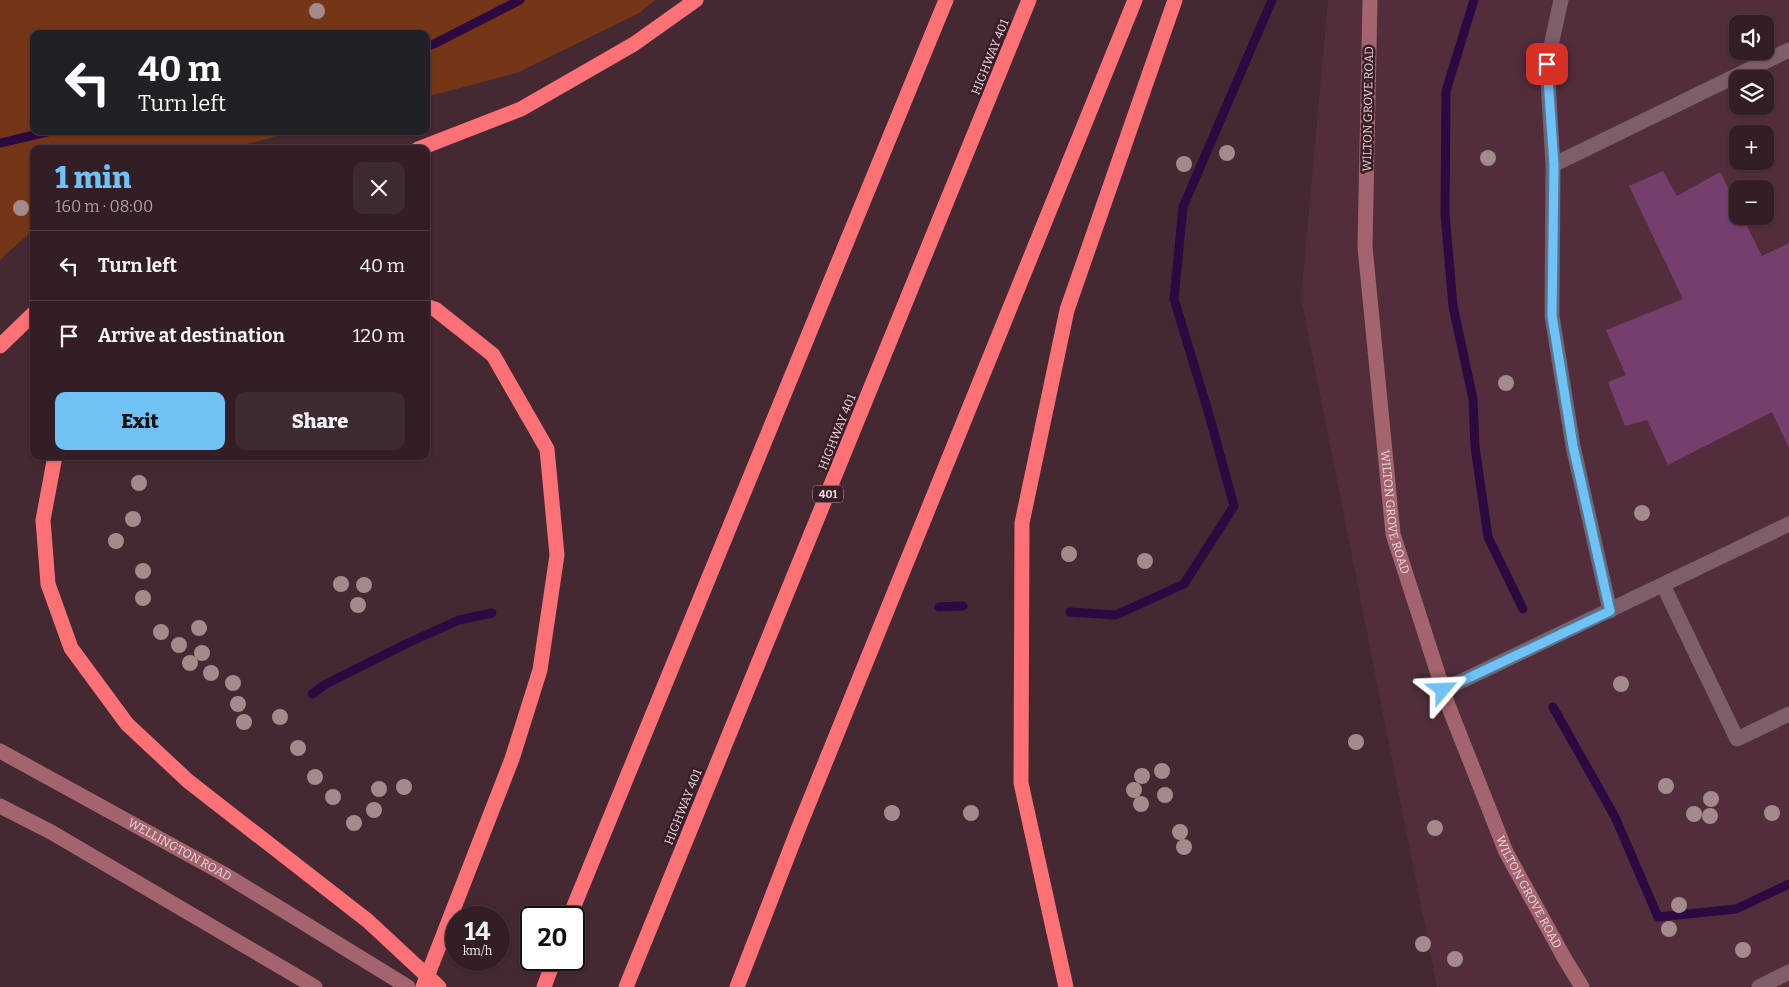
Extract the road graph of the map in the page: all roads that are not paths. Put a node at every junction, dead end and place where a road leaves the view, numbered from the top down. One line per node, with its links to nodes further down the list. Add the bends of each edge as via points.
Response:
1 (696, 0): 9 (highway, via 634,44 521,109)
2 (946, 0): 22 (highway)
3 (1029, 0): 30 (highway, HIGHWAY 401 / 401)
4 (1135, 0): 31 (highway)
5 (1175, 0): 32 (highway, via 1067,310 1022,523 1020,782)
6 (1370, 0): 18 (main road, WILTON GROVE ROAD, via 1365,247 1393,534)
7 (1561, 0): 10 (lane, via 1547,64)
8 (1789, 50): 10 (lane)
9 (428, 145)
10 (1554, 165): 17 (lane, via 1552,316 1573,446)
11 (430, 307): 27 (highway, via 494,355 546,449 558,555 540,670 524,723)
12 (30, 317): 13 (highway)
13 (0, 346)
14 (54, 460): 28 (highway, via 43,520 48,584 71,648 127,724 188,781 368,921)
15 (1789, 524): 16 (lane)
16 (1664, 584): 17 (lane); 19 (lane, via 1737,739)
17 (1610, 611): 18 (lane)
18 (1443, 690): 33 (main road, WILTON GROVE ROAD, via 1506,852)
19 (1789, 714)
20 (0, 751): 26 (main road, WELLINGTON ROAD, via 224,874)
21 (0, 806): 25 (main road, via 51,832)
22 (574, 906)
23 (550, 971): 29 (highway)
24 (1789, 972): 34 (lane)
25 (315, 987)
26 (408, 987)
27 (423, 987)
28 (439, 987)
29 (544, 987)
30 (626, 987)
31 (737, 987)
32 (1066, 987)
33 (1582, 987)
34 (1759, 987)

